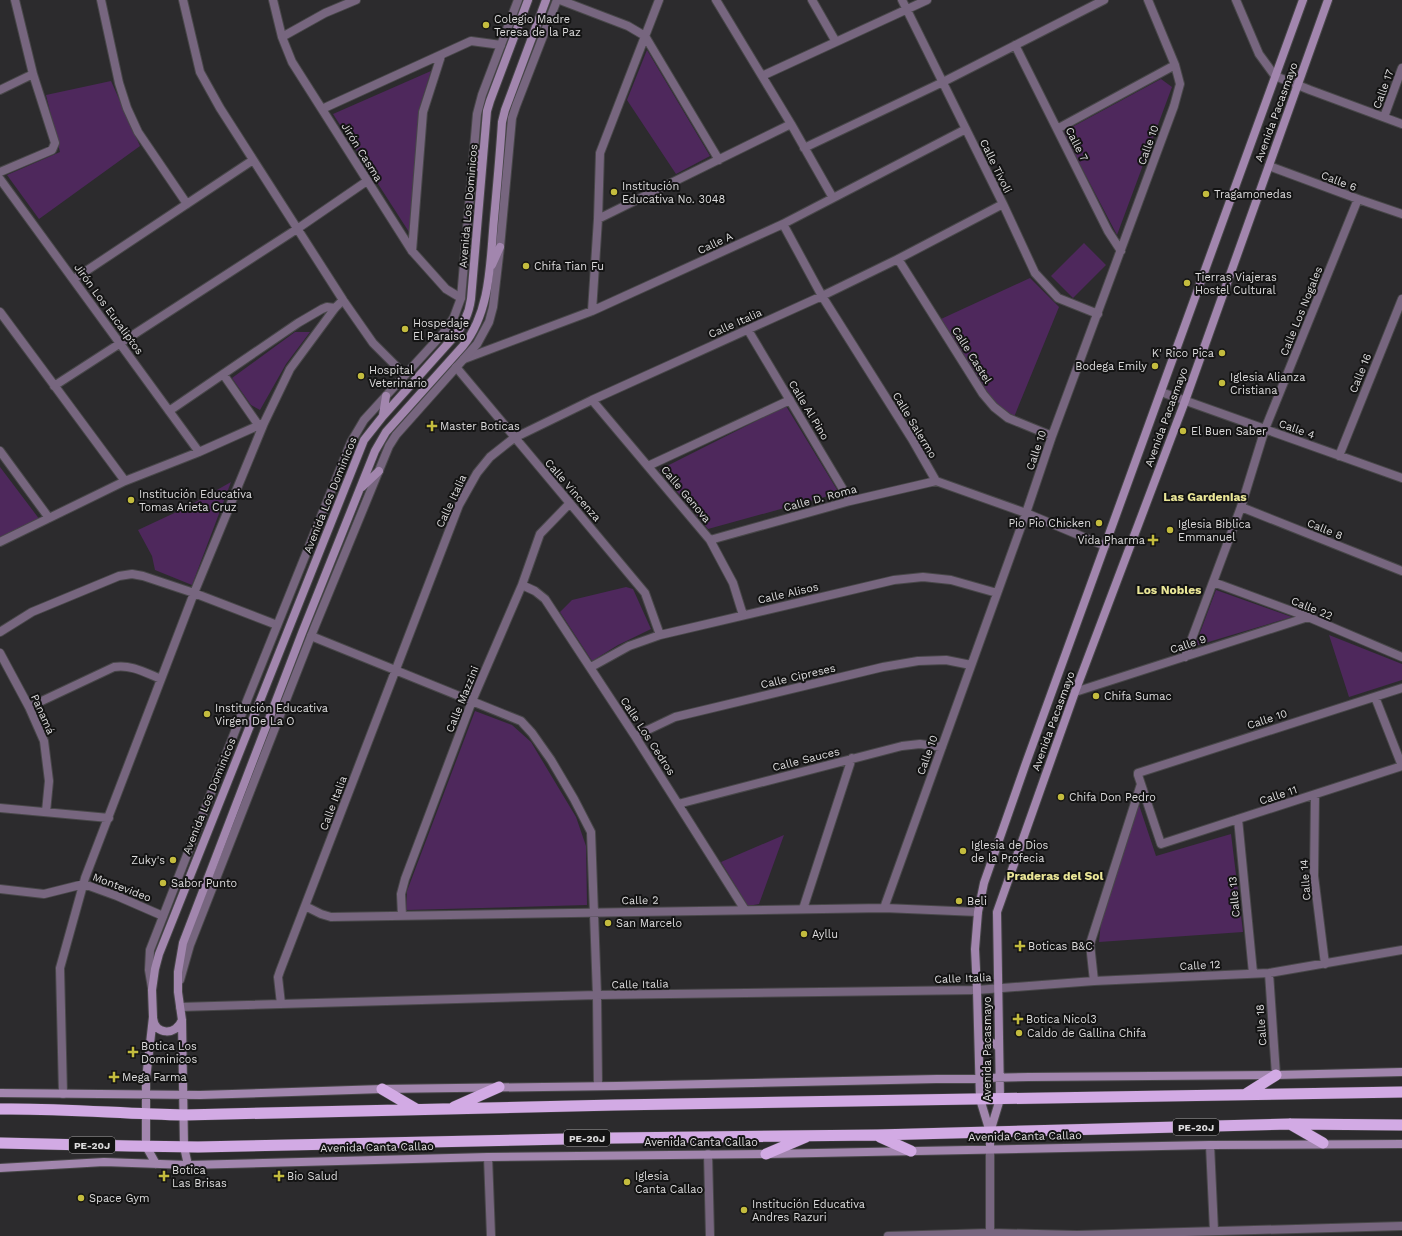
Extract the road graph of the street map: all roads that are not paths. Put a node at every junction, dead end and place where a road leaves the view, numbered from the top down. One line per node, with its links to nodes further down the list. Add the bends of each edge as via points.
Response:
1 (16, 0): 30 (street)
2 (101, 0): 53 (street, via 127,108 138,132)
3 (183, 0): 44 (street, via 200,72)
4 (274, 0): 23 (street, Jirón Casma)
5 (356, 0): 23 (street, via 325,13)
6 (518, 0): 25 (street, Avenida Los Dominicos)
7 (528, 0): 48 (main road, Avenida Los Dominicos, via 489,105)
8 (546, 0): 63 (main road, via 503,116)
9 (557, 0): 59 (street, via 512,118)
10 (560, 0): 22 (street, via 628,26)
11 (659, 0): 22 (street)
12 (716, 0): 31 (street)
13 (812, 0): 24 (street)
14 (902, 0): 21 (street, Calle Tivoli)
15 (928, 0): 21 (street)
16 (1104, 0): 26 (street)
17 (1148, 0): 28 (street, Calle 10)
18 (1236, 0): 32 (street, via 1260,54)
19 (1303, 0): 32 (main road, Avenida Pacasmayo)
20 (1328, 0): 34 (main road, Avenida Pacasmayo)
21 (907, 9): 24 (street); 33 (street, Calle Tivoli)
22 (645, 36): 45 (street); 56 (street, via 600,153)
23 (282, 37): 36 (street, Jirón Casma, via 292,62)
24 (836, 42): 31 (street)
25 (501, 45): 27 (street, via 471,42); 43 (street, Avenida Los Dominicos, via 480,101)
26 (1015, 45): 33 (street); 41 (street, Calle 7)
27 (441, 56): 36 (street); 60 (street, via 422,112)
28 (1175, 65): 41 (street); 61 (street, Calle 10, via 1180,84 1174,106)
29 (1402, 68): 37 (street, Calle 17)
30 (33, 74): 35 (street); 47 (street, via 54,137 54,147)
31 (762, 76): 38 (street)
32 (1275, 76): 34 (street); 80 (main road, Avenida Pacasmayo)
33 (942, 82): 40 (street, Calle Tivoli); 42 (street)
34 (1297, 84): 37 (street); 46 (main road, Avenida Pacasmayo)
35 (0, 90)
36 (322, 110): 50 (street, Jirón Casma)
37 (1384, 117): 39 (street)
38 (791, 124): 42 (street); 45 (street)
39 (1402, 124)
40 (966, 129): 51 (street, Calle A); 54 (street, Calle Tivoli)
41 (1057, 129): 61 (street, Calle 7, via 1108,231)
42 (804, 148): 51 (street)
43 (475, 149): 48 (main road); 66 (street, Avenida Los Dominicos)
44 (253, 160): 53 (street); 58 (street)
45 (718, 160): 56 (street)
46 (1269, 166): 52 (street, Calle 6); 84 (main road, Avenida Pacasmayo)
47 (0, 172)
48 (482, 173): 86 (main road, Avenida Los Dominicos, via 471,299 467,315 452,339)
49 (0, 179): 64 (street, Jirón Los Eucaliptos)
50 (367, 181): 58 (street); 60 (street, Jirón Casma)
51 (833, 198): 57 (street, Calle A)
52 (1358, 200): 55 (street, Calle 6); 88 (street, Calle Los Nogales)
53 (187, 204): 64 (street)
54 (1003, 204): 62 (street, Calle Italia); 72 (street, Calle Tivoli, via 1035,273 1058,298)
55 (1402, 214)
56 (598, 219): 70 (street)
57 (783, 224): 65 (street, Calle Salermo); 70 (street, Calle A)
58 (297, 230): 68 (street); 74 (street)
59 (500, 247): 63 (main road); 75 (street, via 489,322 478,344)
60 (412, 251): 66 (street, Jirón Casma, via 446,289)
61 (1121, 251): 72 (street, Calle 10)
62 (898, 259): 65 (street, Calle Italia); 89 (street, Calle Castel, via 983,394 994,407 1008,418)
63 (490, 269): 99 (main road, via 483,309 472,334 383,437)
64 (74, 279): 74 (street, Jirón Los Eucaliptos)
65 (822, 296): 73 (street, Calle Italia); 98 (street, Calle Salermo)
66 (461, 298): 78 (street, Avenida Los Dominicos, via 446,330)
67 (1402, 299): 93 (street, Calle 16)
68 (343, 300): 69 (street); 78 (street, via 373,343)
69 (335, 308): 77 (street, via 319,310); 87 (street, via 290,369)
70 (592, 311): 75 (street, Calle A)
71 (0, 312): 79 (street)
72 (1098, 314): 89 (street, Calle 10)
73 (748, 330): 82 (street, Calle Italia); 83 (street, Calle Al Pino)
74 (121, 344): 79 (street); 85 (street, Jirón Los Eucaliptos)
75 (464, 359): 76 (street)
76 (456, 367): 90 (street, Calle Vincenza); 95 (street, via 392,440)
77 (223, 374): 85 (street); 87 (street)
78 (405, 374): 81 (street, Avenida Los Dominicos)
79 (54, 386): 97 (street)
80 (1162, 392): 84 (street, Calle 4); 107 (main road, Avenida Pacasmayo)
81 (386, 396): 86 (main road); 115 (street, Avenida Los Dominicos, via 364,420 351,442)
82 (592, 400): 90 (street, Calle Italia); 94 (street, Calle Genova)
83 (790, 400): 94 (street); 100 (street, Calle Al Pino)
84 (1185, 401): 88 (street, Calle 4); 127 (main road, Avenida Pacasmayo)
85 (170, 411): 92 (street, Jirón Los Eucaliptos)
86 (383, 416): 159 (main road, Avenida Los Dominicos, via 366,435 358,452 161,947)
87 (262, 425): 92 (street); 111 (street)
88 (1265, 429): 93 (street, Calle 4); 102 (street, Calle Los Nogales)
89 (1052, 436): 103 (street, Calle 10)
90 (514, 438): 101 (street, Calle Vincenza); 124 (street, Calle Italia, via 490,457 466,491)
91 (0, 451): 104 (street)
92 (199, 452): 97 (street)
93 (1339, 456): 96 (street, Calle 4)
94 (648, 466): 105 (street, Calle Genova)
95 (379, 471): 99 (main road); 118 (street)
96 (1402, 478)
97 (125, 481): 104 (street)
98 (936, 481): 100 (street, Calle D. Roma); 103 (street)
99 (359, 491): 157 (main road, via 183,943)
100 (850, 501): 105 (street, Calle D. Roma)
101 (570, 503): 110 (street, Calle Mazzini, via 540,534); 117 (street, Calle Vincenza, via 645,593)
102 (1241, 507): 108 (street, Calle 8); 109 (street, Calle Los Nogales)
103 (1026, 513): 107 (street); 112 (street, Calle 10)
104 (49, 518): 106 (street)
105 (710, 540): 113 (street, Calle Genova, via 733,583)
106 (0, 542)
107 (1105, 546): 149 (main road, Avenida Pacasmayo, via 1018,785 984,883)
108 (1402, 571)
109 (1213, 582): 114 (street, Calle 22); 120 (street, Calle Los Nogales)
110 (522, 585): 123 (street, Calle Los Cedros, via 545,599); 129 (street, Calle Mazzini)
111 (194, 593): 115 (street); 116 (street, via 143,576 119,576 32,612); 125 (street)
112 (997, 593): 113 (street, Calle Alisos, via 951,580 923,577 901,579); 122 (street, Calle 10)
113 (743, 615): 117 (street, Calle Alisos)
114 (1308, 617): 120 (street, Calle 9); 121 (street, Calle 22)
115 (277, 625): 150 (street, Avenida Los Dominicos)
116 (0, 632)
117 (660, 635): 123 (street, Calle Alisos, via 629,646)
118 (311, 636): 124 (street); 157 (street, via 190,945)
119 (0, 653): 130 (street, Panamá)
120 (1185, 657): 127 (street, Calle 9)
121 (1402, 657)
122 (971, 665): 131 (street, Calle Cipreses, via 946,660 918,661 883,667 675,717); 132 (street, Calle 10)
123 (591, 667): 131 (street, Calle Los Cedros)
124 (395, 670): 129 (street); 144 (street, Calle Italia)
125 (161, 679): 130 (street, via 136,669 114,667); 140 (street)
126 (1402, 688): 128 (street, Calle 10)
127 (1074, 692): 158 (main road, Avenida Pacasmayo, via 997,912)
128 (1375, 697): 134 (street); 135 (street, Calle 10, via 1140,772)
129 (472, 702): 148 (street, via 521,721 532,733 574,799 591,832); 151 (street, Calle Mazzini, via 405,879 401,894)
130 (30, 707): 139 (street, Panamá, via 44,741 49,781)
131 (635, 736): 137 (street, Calle Los Cedros)
132 (942, 747): 133 (street, Calle Sauces, via 920,744 902,746); 145 (street, Calle 10)
133 (852, 758): 137 (street, Calle Sauces); 146 (street)
134 (1402, 766): 136 (street, Calle 11)
135 (1140, 784): 141 (street, Calle 11, via 1161,844); 156 (street, via 1090,944)
136 (1315, 795): 141 (street, Calle 11); 153 (street, Calle 14, via 1314,876)
137 (678, 804): 147 (street, Calle Los Cedros)
138 (0, 808): 139 (street)
139 (46, 812): 140 (street)
140 (109, 818): 142 (street)
141 (1238, 819): 155 (street, Calle 13)
142 (84, 884): 143 (street, Montevideo, via 44,894); 150 (street, Montevideo); 177 (street, via 60,968)
143 (0, 889)
144 (305, 906): 151 (street, Calle 2, via 331,917); 162 (street, Calle Italia, via 278,977)
145 (884, 908): 146 (street, Calle 2); 149 (street, Calle 2)
146 (803, 909): 147 (street, Calle 2)
147 (745, 910): 148 (street, Calle 2)
148 (594, 912): 151 (street, Calle 2); 161 (street)
149 (978, 912): 160 (main road, Avenida Pacasmayo, via 974,949)
150 (163, 916): 159 (street, Avenida Los Dominicos, via 148,962)
151 (402, 916)
152 (1402, 950): 153 (street, Calle 12)
153 (1325, 964): 154 (street, Calle 12)
154 (1269, 972): 155 (street, Calle 12); 169 (street, Calle 18)
155 (1253, 973): 156 (street, Calle 12)
156 (1094, 981): 158 (street, Calle 12)
157 (178, 984): 163 (main road)
158 (998, 988): 160 (street, Calle Italia); 166 (main road, Avenida Pacasmayo)
159 (152, 990): 164 (main road, Avenida Los Dominicos)
160 (977, 990): 161 (street, Calle Italia); 167 (main road, Avenida Pacasmayo)
161 (597, 995): 162 (street, Calle Italia); 172 (street)
162 (281, 1004): 163 (street, Calle Italia)
163 (180, 1007): 165 (main road)
164 (153, 1017): 165 (main road, via 157,1028 168,1032 176,1030); 178 (main road, Avenida Los Dominicos)
165 (182, 1020): 180 (main road)
166 (999, 1048): 167 (main road, via 994,1043 987,1043); 170 (main road, Avenida Pacasmayo)
167 (979, 1050): 171 (main road, Avenida Pacasmayo)
168 (1402, 1072): 169 (main road)
169 (1276, 1075): 170 (main road); 179 (highway)
170 (1000, 1078): 171 (main road); 182 (main road, Avenida Pacasmayo)
171 (980, 1079): 172 (main road); 181 (main road, Avenida Pacasmayo)
172 (598, 1086): 173 (main road)
173 (499, 1087): 174 (main road); 184 (highway)
174 (382, 1089): 180 (main road); 185 (highway)
175 (1402, 1092): 179 (highway)
176 (0, 1093): 177 (main road)
177 (63, 1094): 178 (main road)
178 (146, 1094): 180 (main road); 186 (main road, Avenida Los Dominicos)
179 (1245, 1094): 182 (highway)
180 (184, 1095): 187 (main road)
181 (980, 1099): 182 (highway); 184 (highway); 190 (main road, Avenida Pacasmayo)
182 (1000, 1099): 190 (main road, Avenida Pacasmayo)
183 (0, 1109): 186 (highway, via 63,1109)
184 (448, 1109): 185 (highway)
185 (417, 1110): 187 (highway)
186 (146, 1114): 187 (highway); 197 (main road, Avenida Los Dominicos)
187 (184, 1115): 198 (main road)
188 (1290, 1124): 189 (highway, Avenida Canta Callao / PE-20J); 190 (highway, Avenida Canta Callao / PE-20J); 194 (highway)
189 (1402, 1125)
190 (990, 1132): 192 (highway, Avenida Canta Callao / PE-20J); 199 (main road)
191 (810, 1135): 192 (highway, Avenida Canta Callao / PE-20J); 198 (highway, Avenida Canta Callao / PE-20J); 202 (highway)
192 (877, 1136): 200 (highway)
193 (0, 1143): 197 (highway, Avenida Canta Callao / PE-20J)
194 (1323, 1144): 195 (main road, Avenida Canta Callao); 196 (main road, Avenida Canta Callao)
195 (1402, 1144)
196 (1210, 1145): 199 (main road, Avenida Canta Callao); 209 (street)
197 (146, 1146): 198 (highway, Avenida Canta Callao / PE-20J); 204 (main road, Avenida Los Dominicos)
198 (184, 1147): 205 (main road)
199 (990, 1149): 200 (main road, Avenida Canta Callao); 210 (street)
200 (911, 1151): 202 (main road, Avenida Canta Callao)
201 (708, 1154): 202 (main road, Avenida Canta Callao); 203 (main road, Avenida Canta Callao); 212 (street)
202 (766, 1154)
203 (488, 1157): 205 (main road, Avenida Canta Callao); 211 (street)
204 (156, 1164): 205 (main road, Avenida Canta Callao); 206 (main road, Avenida Canta Callao, via 104,1162)
205 (188, 1165)
206 (0, 1168)
207 (1402, 1226): 208 (street)
208 (1368, 1227): 209 (street); 216 (street)
209 (1214, 1232): 215 (street)
210 (990, 1235): 214 (street); 215 (street)
211 (491, 1236)
212 (710, 1236)
213 (888, 1236): 214 (street)
214 (906, 1236)
215 (1077, 1236)
216 (1364, 1236)

